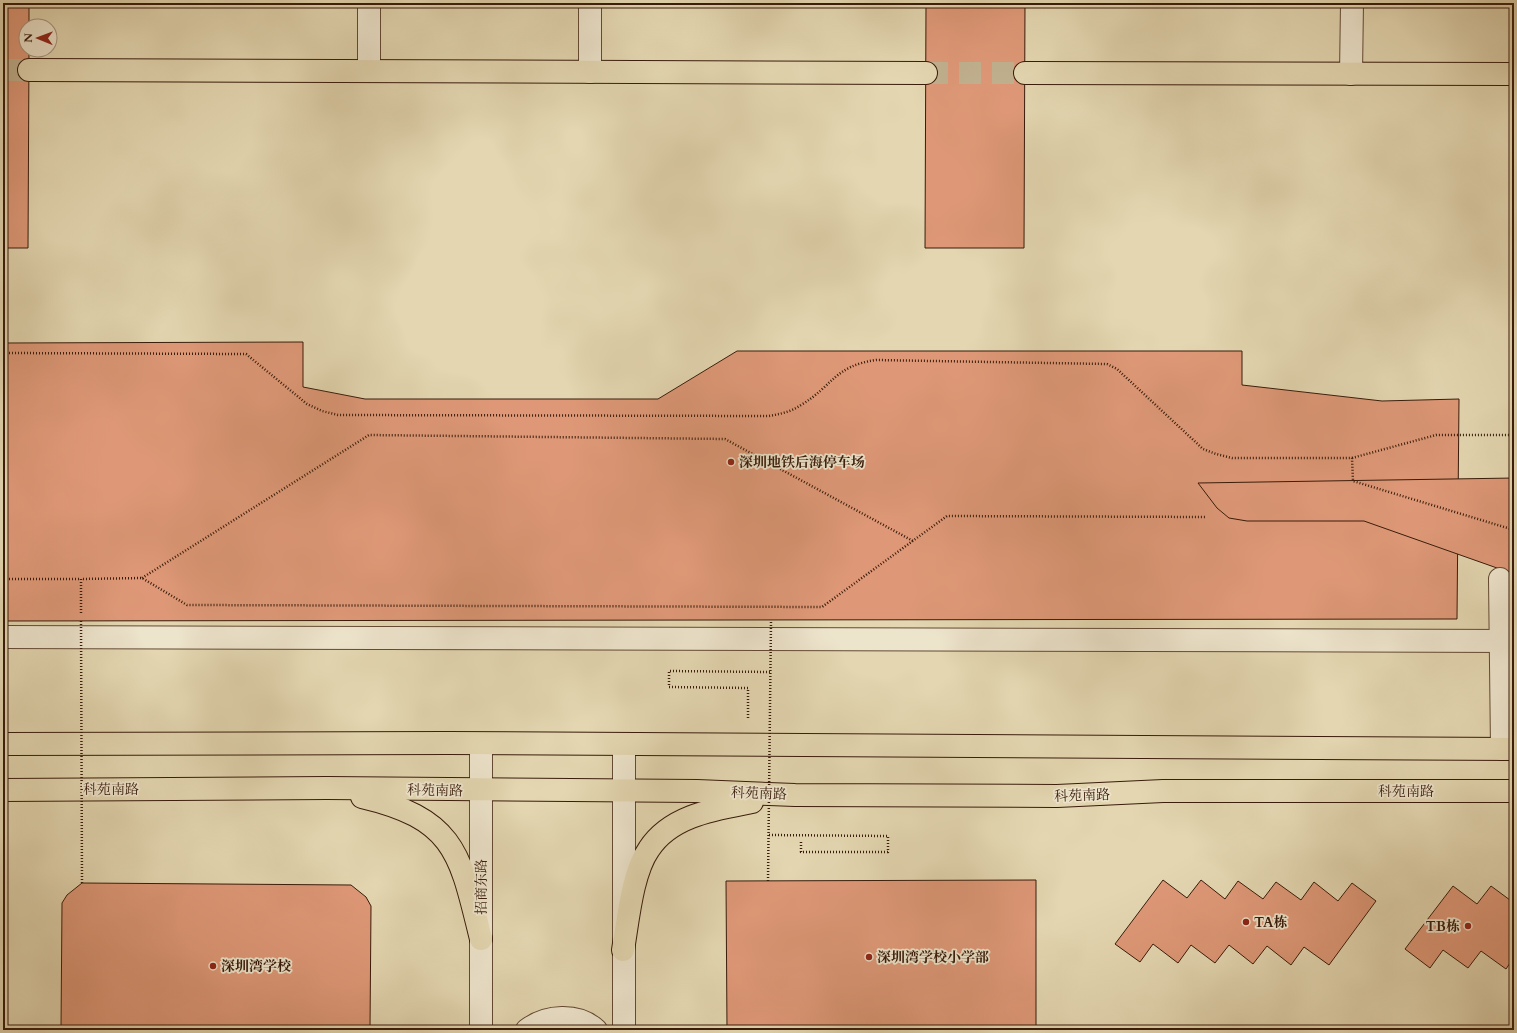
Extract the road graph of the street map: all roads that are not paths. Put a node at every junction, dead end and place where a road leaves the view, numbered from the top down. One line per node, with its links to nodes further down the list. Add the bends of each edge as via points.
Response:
1 (369, 3): 5 (street)
2 (590, 3): 6 (street)
3 (1352, 3): 9 (street)
4 (29, 70): 5 (main road)
5 (369, 71): 6 (main road)
6 (590, 72): 7 (main road)
7 (926, 72)
8 (1025, 73): 9 (main road)
9 (1351, 74): 10 (main road)
10 (1514, 74)
11 (1500, 579): 13 (street)
12 (3, 637): 13 (street)
13 (1507, 641): 17 (street)
14 (3, 744): 15 (main road)
15 (481, 744): 16 (main road); 20 (street, 招商东路)
16 (624, 745): 17 (main road); 21 (street)
17 (1508, 749)
18 (327, 788): 19 (main road, 科苑南路); 20 (main road, 科苑南路); 24 (main road, via 406,810 442,834 452,847 465,875)
19 (3, 790)
20 (481, 790): 21 (main road, 科苑南路); 24 (street, 招商东路)
21 (624, 791): 23 (main road, 科苑南路); 25 (street)
22 (1514, 791): 23 (main road, 科苑南路, via 1163,791 1057,796)
23 (795, 795): 25 (main road, via 713,809 684,820 663,834 648,849 636,879)
24 (481, 939): 26 (street, 招商东路)
25 (623, 950): 29 (street)
26 (481, 1030)
27 (527, 1030): 28 (street, via 546,1020 563,1018 579,1020)
28 (596, 1030)
29 (624, 1030)

